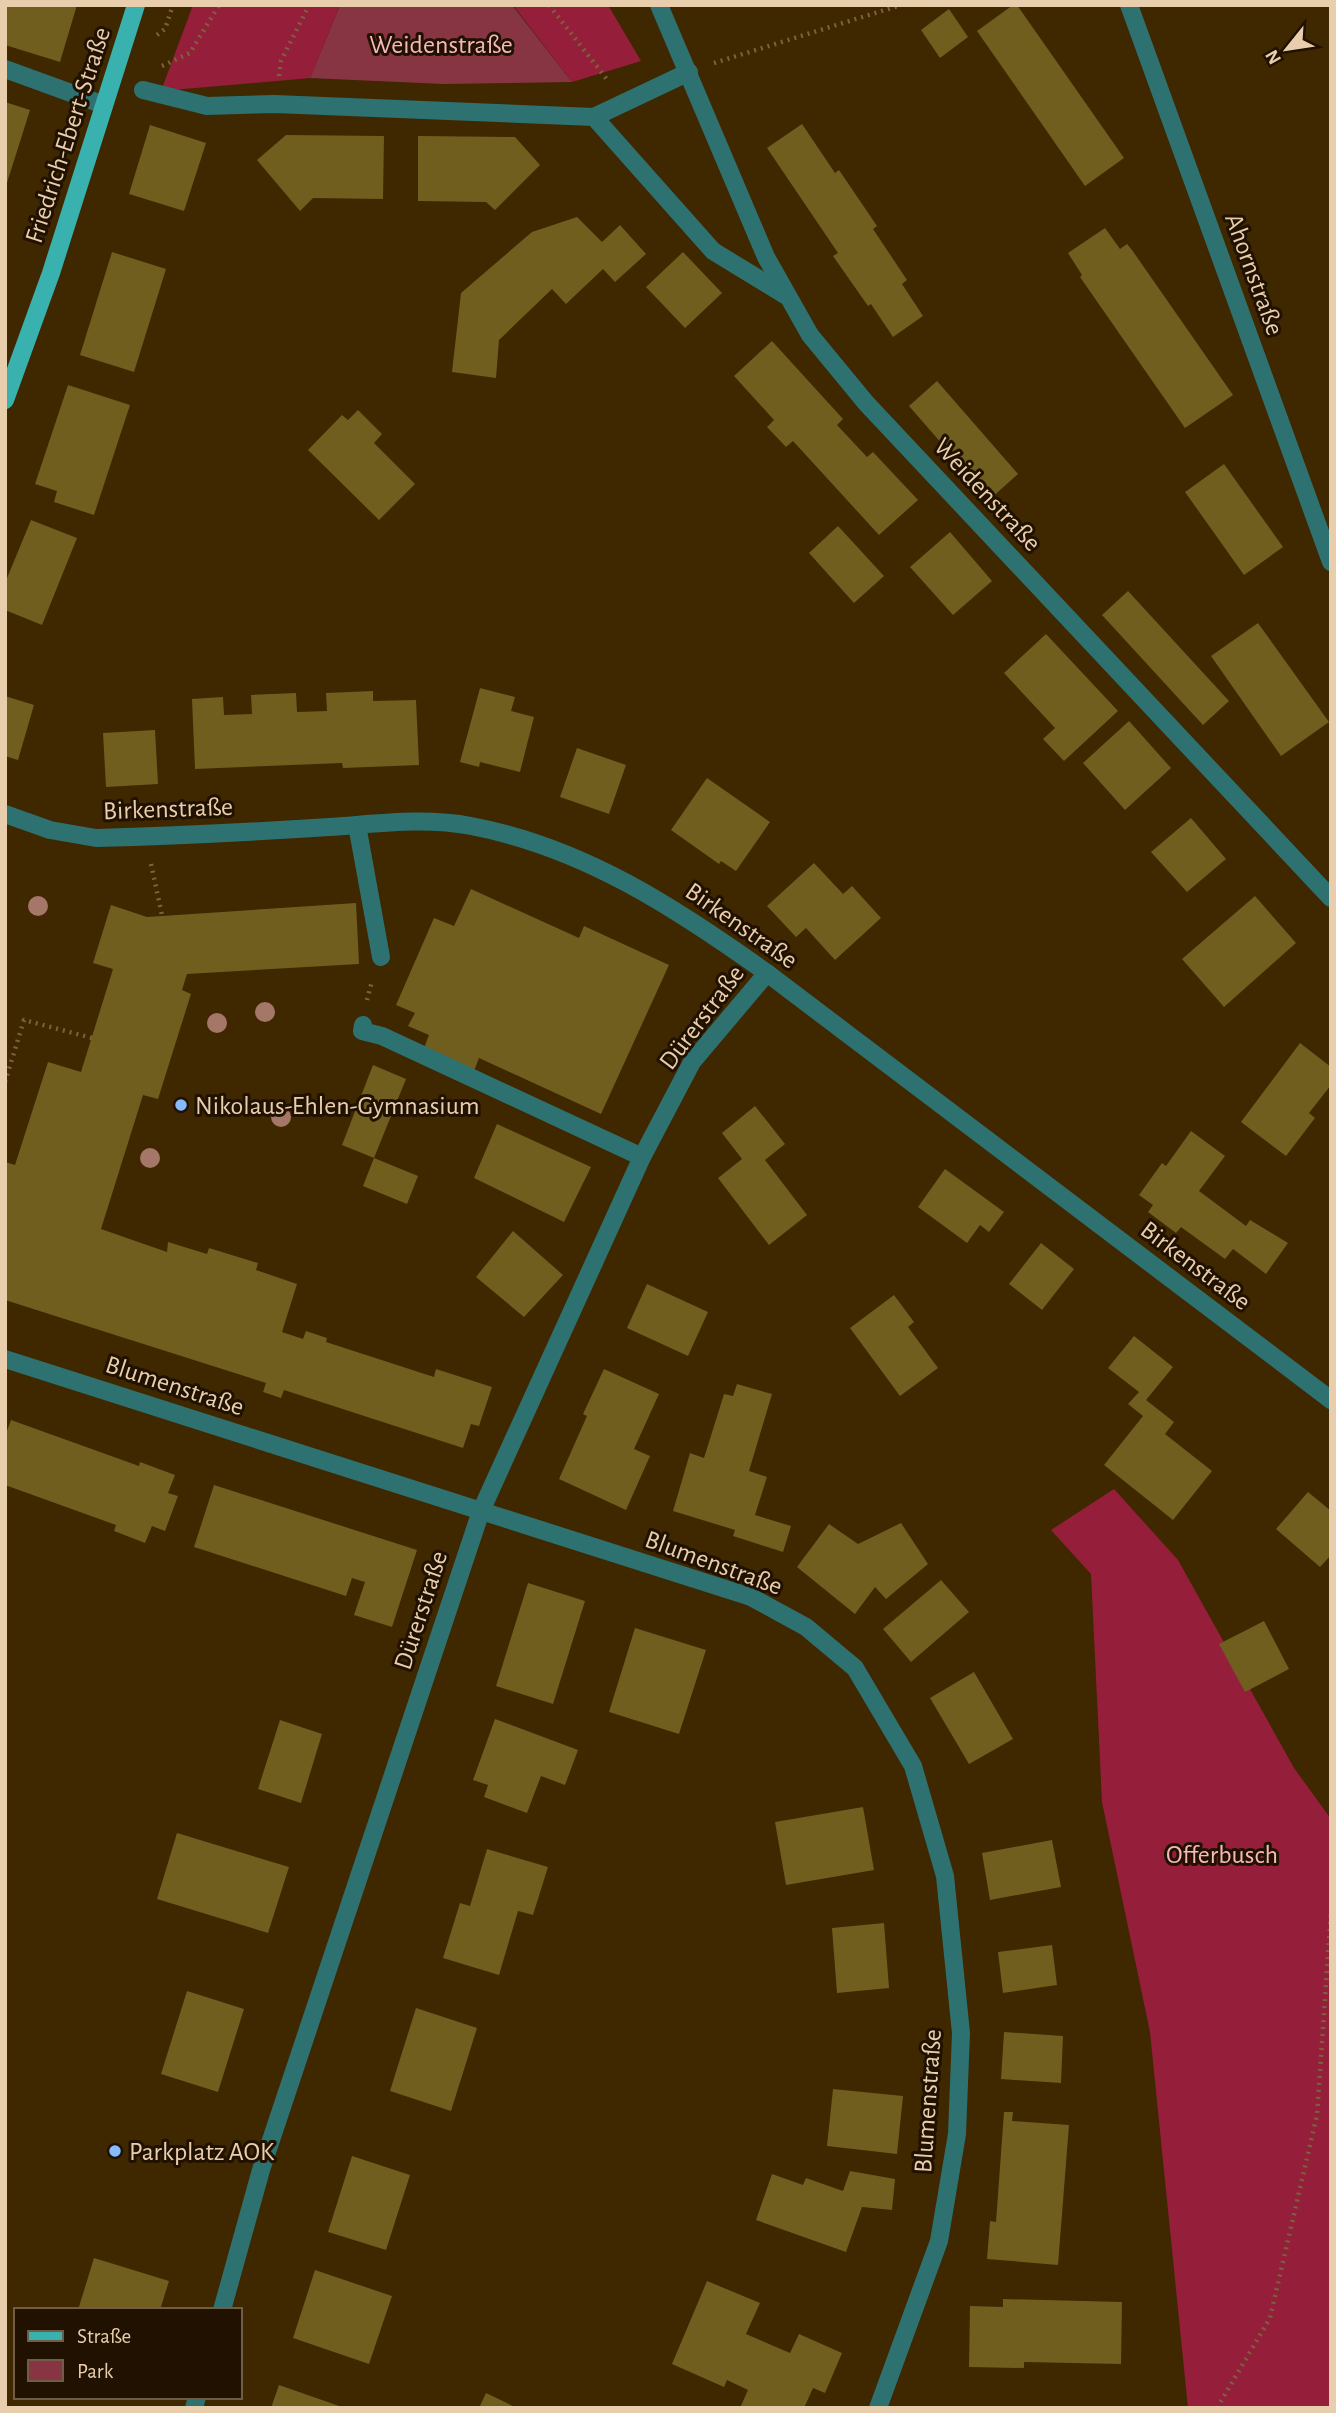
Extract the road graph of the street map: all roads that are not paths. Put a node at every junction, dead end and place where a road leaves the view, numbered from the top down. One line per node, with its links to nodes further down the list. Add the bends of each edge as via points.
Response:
1 (135, 5): 7 (main road, Friedrich-Ebert-Straße)
2 (659, 5): 5 (street, Weidenstraße)
3 (1129, 5): 11 (street, Ahornstraße)
4 (5, 69): 7 (street)
5 (690, 72): 8 (street); 9 (street, Weidenstraße, via 766,257)
6 (143, 90): 8 (street, via 207,106 275,104)
7 (104, 105): 10 (main road, Friedrich-Ebert-Straße)
8 (594, 117): 9 (street, via 713,251)
9 (788, 297): 14 (street, Weidenstraße, via 810,335 866,403)
10 (5, 400)
11 (1331, 562)
12 (5, 814): 13 (street, Birkenstraße, via 50,830 96,838)
13 (357, 825): 15 (street); 16 (street, Birkenstraße, via 403,821 471,826 539,845 608,871 691,918)
14 (1331, 898)
15 (381, 957)
16 (767, 973): 18 (street, Dürerstraße, via 692,1062); 20 (street, Birkenstraße)
17 (363, 1025): 18 (street, via 362,1031 382,1036)
18 (642, 1157): 21 (street, Dürerstraße)
19 (5, 1359): 21 (street, Blumenstraße)
20 (1331, 1400)
21 (481, 1511): 22 (street, Dürerstraße, via 261,2170); 23 (street, Blumenstraße, via 751,1597 806,1627 855,1668 914,1766 944,1876 961,2033 957,2121 939,2241)
22 (223, 2308)
23 (878, 2408)

